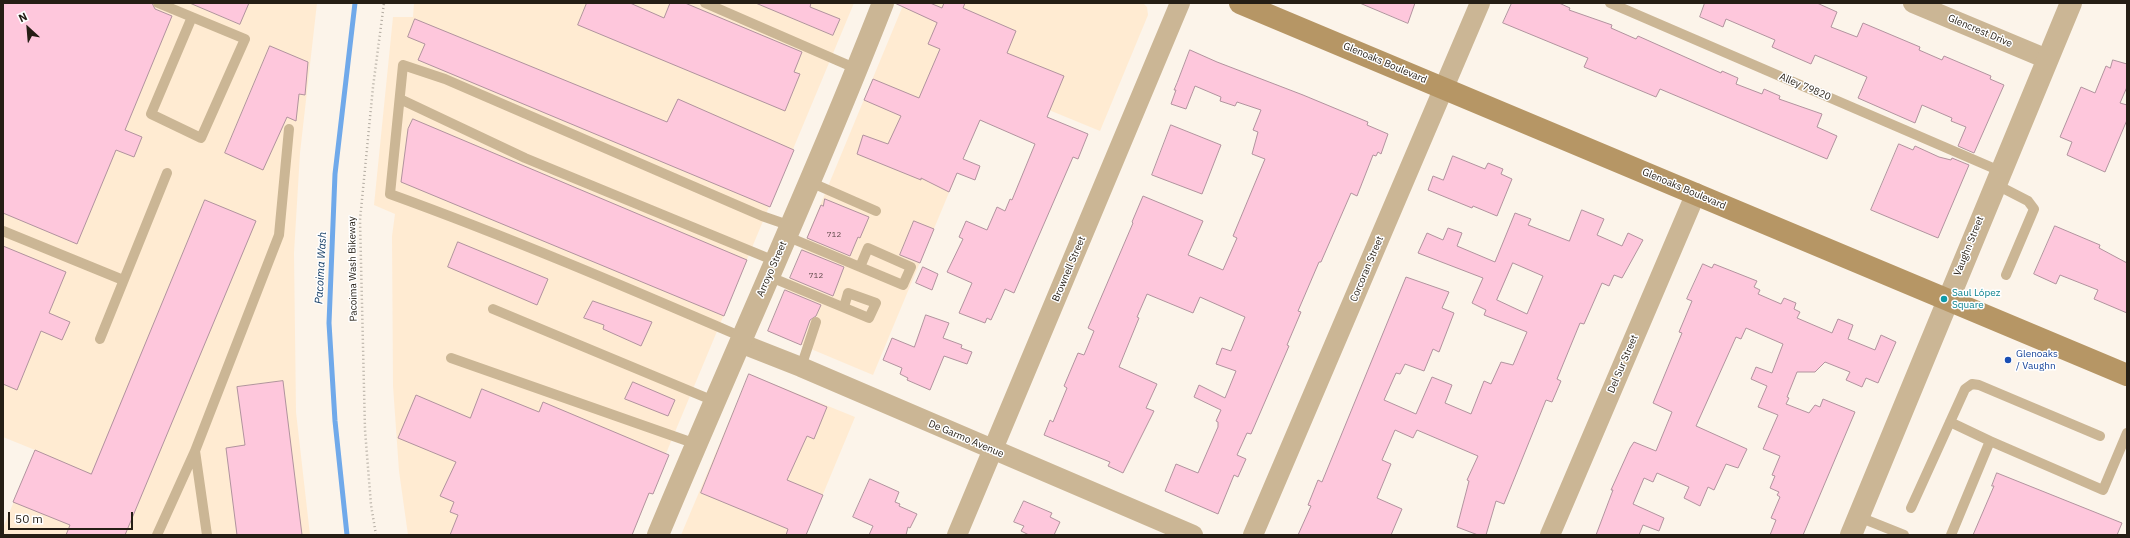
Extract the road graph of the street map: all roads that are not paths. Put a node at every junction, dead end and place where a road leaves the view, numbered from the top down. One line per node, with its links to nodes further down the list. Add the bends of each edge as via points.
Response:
1 (158, 3): 10 (lane)
2 (705, 3): 12 (lane)
3 (883, 3): 12 (street, Arroyo Street)
4 (1180, 3): 43 (street, Brownell Street)
5 (1240, 3): 13 (main road, Glenoaks Boulevard)
6 (1480, 3): 13 (street, Corcoran Street)
7 (1610, 3): 17 (lane, Alley 79820)
8 (1913, 3): 11 (street, Glencrest Drive)
9 (2071, 3): 11 (street, Vaughn Street)
10 (192, 17): 10 (lane, via 245,39 201,138 151,114)
11 (2047, 59): 17 (street, Vaughn Street)
12 (857, 69): 18 (street, Arroyo Street)
13 (1444, 88): 19 (main road, Glenoaks Boulevard); 51 (street, Corcoran Street)
14 (400, 99): 22 (lane, via 403,65 445,79 762,216); 24 (lane); 32 (lane, via 390,194 488,230 678,308)
15 (289, 129): 42 (lane, via 279,235)
16 (167, 173): 26 (lane)
17 (1997, 178): 25 (lane, Alley 79820, via 2028,201 2034,209); 27 (street, Vaughn Street)
18 (810, 182): 20 (lane); 22 (street, Arroyo Street)
19 (1696, 193): 27 (main road, Glenoaks Boulevard); 52 (street, Del Sur Street)
20 (876, 211)
21 (3, 231): 26 (lane)
22 (789, 231): 23 (lane); 24 (street, Arroyo Street)
23 (860, 267): 23 (lane, via 903,285 911,266 868,248)
24 (771, 269): 28 (lane); 32 (street, Arroyo Street)
25 (2006, 275)
26 (123, 280): 31 (lane)
27 (1947, 300): 35 (main road, Glenoaks Boulevard); 45 (street, Vaughn Street)
28 (844, 307)
29 (493, 309): 36 (lane)
30 (816, 322): 34 (lane)
31 (100, 339)
32 (741, 340): 34 (street, De Garmo Avenue); 36 (street, Arroyo Street)
33 (451, 358): 41 (lane)
34 (801, 367): 43 (street, De Garmo Avenue)
35 (2127, 375)
36 (714, 400): 41 (street, Arroyo Street)
37 (1950, 422): 39 (lane, via 1964,389 1972,384); 40 (lane); 44 (lane)
38 (2127, 433): 40 (lane, via 2103,490)
39 (2100, 436)
40 (1990, 441): 54 (lane)
41 (696, 444): 48 (street, Arroyo Street)
42 (195, 451): 46 (lane); 47 (lane)
43 (992, 451): 49 (street, Brownell Street); 50 (street, De Garmo Avenue)
44 (1910, 508)
45 (1855, 526): 53 (lane)
46 (157, 535)
47 (207, 535)
48 (658, 535)
49 (957, 535)
50 (1193, 535)
51 (1253, 535)
52 (1550, 535)
53 (1904, 535)
54 (1951, 535)

